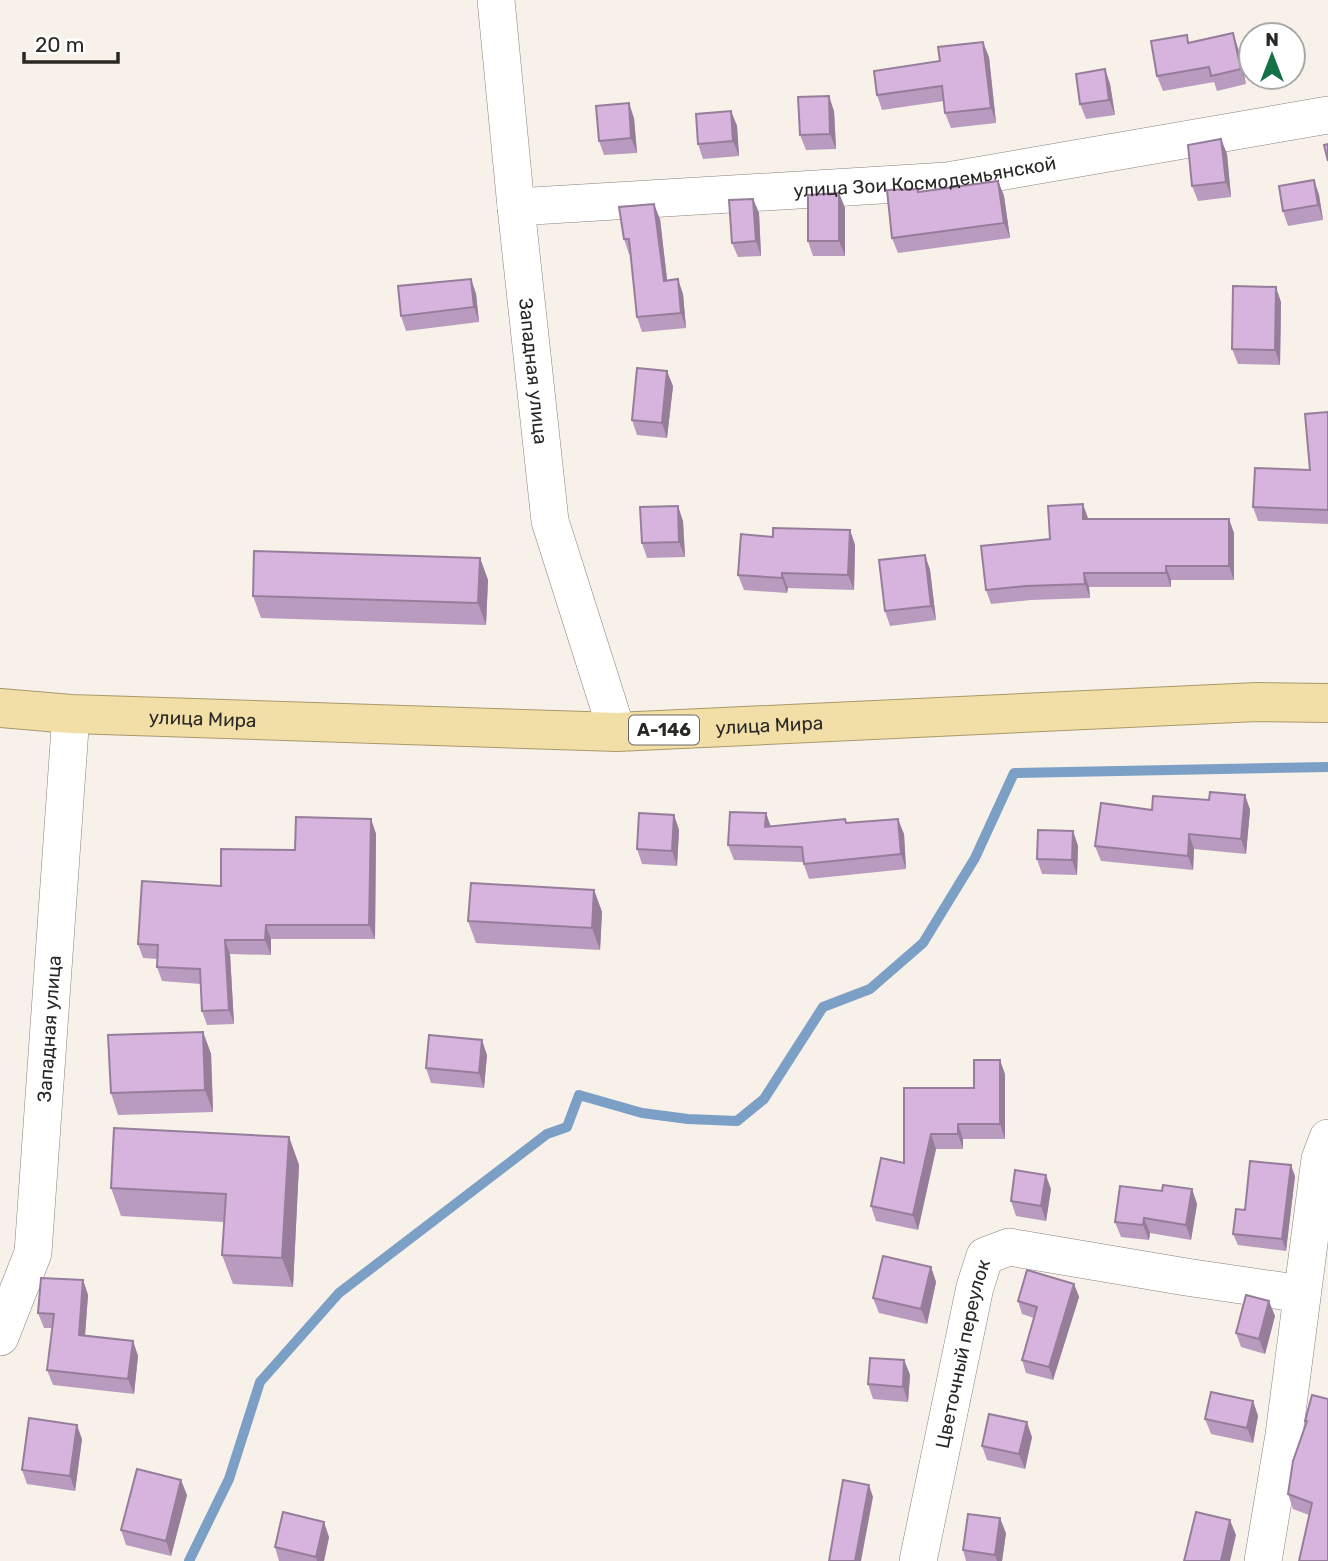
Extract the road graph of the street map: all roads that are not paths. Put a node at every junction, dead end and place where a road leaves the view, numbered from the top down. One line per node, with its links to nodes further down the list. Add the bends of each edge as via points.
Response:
1 (496, 0): 3 (street, Западная улица)
2 (1328, 115): 3 (street, улица Зои Космодемьянской, via 947,181)
3 (516, 207): 7 (street, Западная улица, via 551,521)
4 (1328, 703): 7 (highway, улица Мира / А-146, via 1244,702)
5 (0, 708): 6 (highway, улица Мира / А-146)
6 (71, 713): 7 (highway, улица Мира / А-146); 10 (street, Западная улица, via 33,1253)
7 (617, 732)
8 (1328, 1138): 9 (street, via 1320,1159)
9 (1303, 1294): 11 (street, Цветочный переулок, via 1009,1247 985,1256); 12 (street)
10 (0, 1337)
11 (918, 1561)
12 (1263, 1561)

